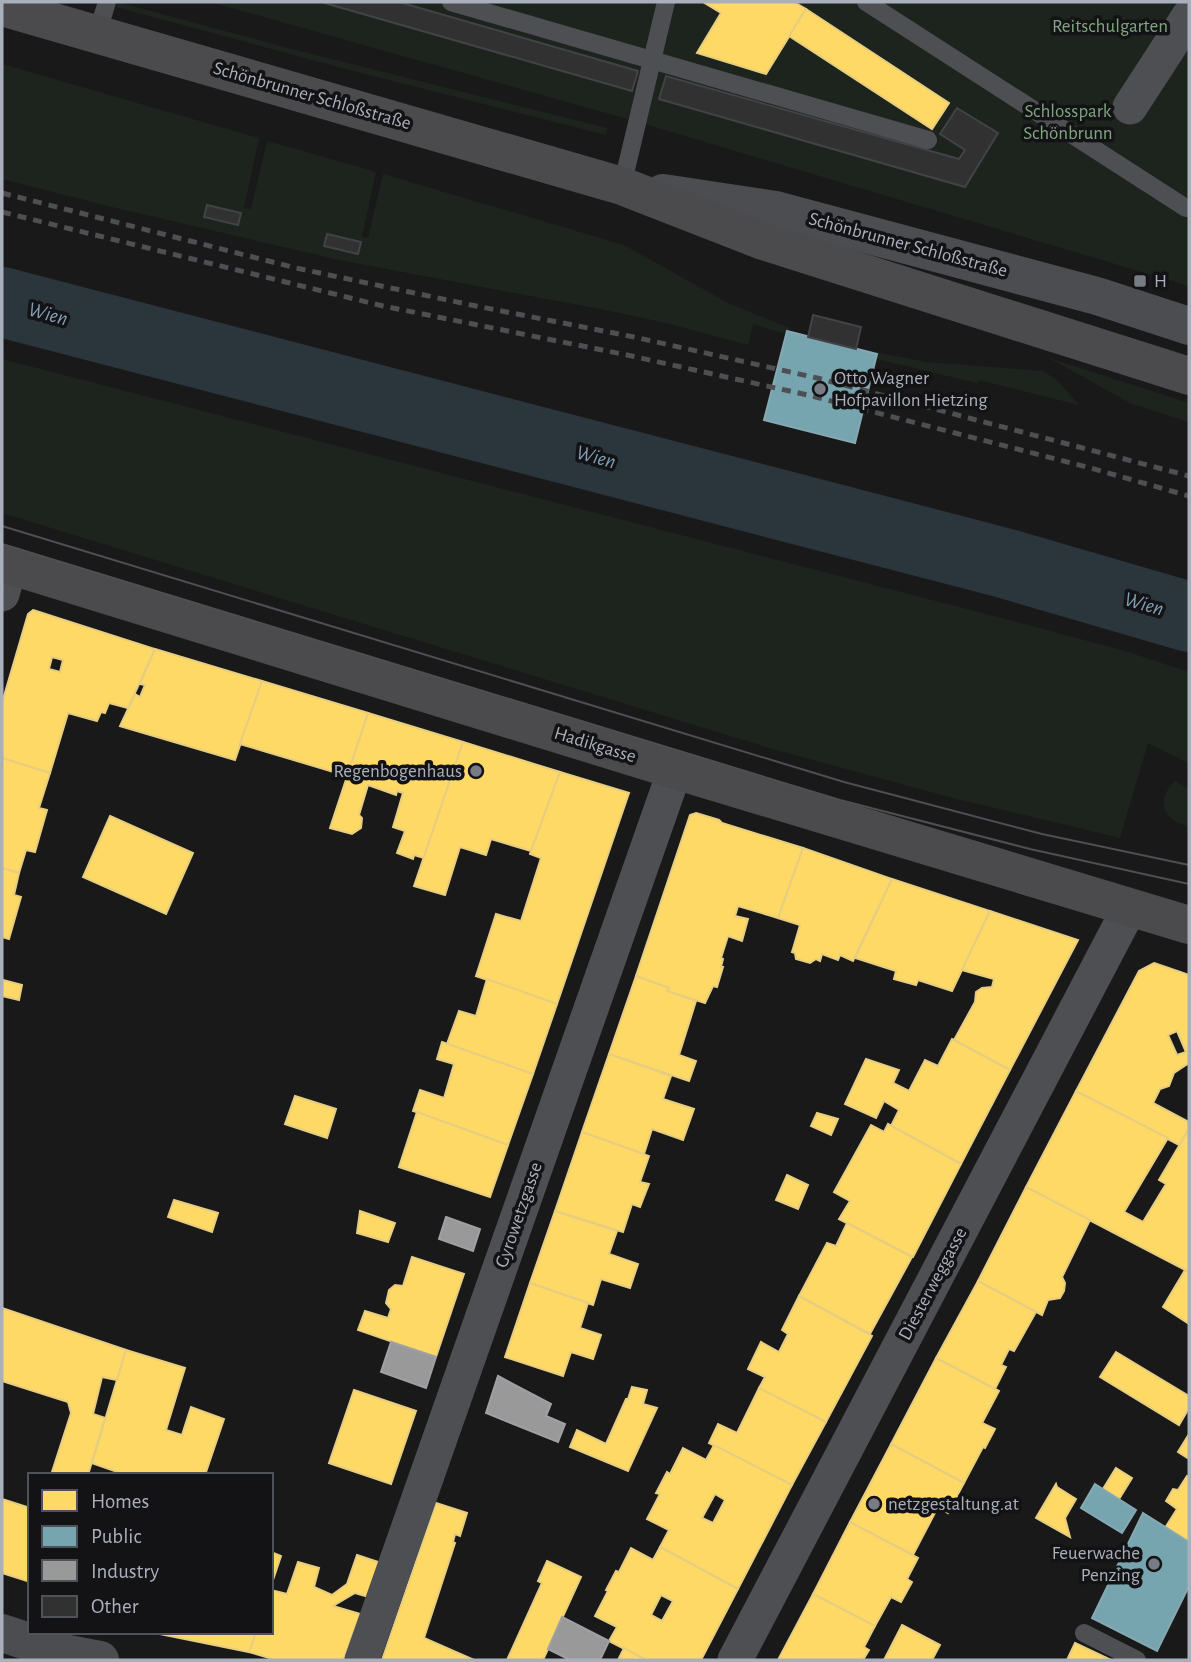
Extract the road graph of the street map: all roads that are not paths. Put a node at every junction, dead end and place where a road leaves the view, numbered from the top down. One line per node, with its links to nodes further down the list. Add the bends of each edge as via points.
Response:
1 (451, 2): 7 (lane)
2 (666, 2): 7 (lane)
3 (866, 2): 11 (lane)
4 (2, 7): 6 (main road, Schönbrunner Schloßstraße)
5 (1189, 16): 8 (street)
6 (102, 18): 10 (main road, Schönbrunner Schloßstraße)
7 (654, 60): 9 (lane); 10 (lane)
8 (1130, 107)
9 (928, 140)
10 (622, 186): 12 (main road, Schönbrunner Schloßstraße, via 776,210 1084,292); 13 (main road, Schönbrunner Schloßstraße, via 763,241)
11 (1186, 208)
12 (1189, 326)
13 (1189, 376)
14 (5, 574): 15 (main road, Hadikgasse)
15 (675, 770): 16 (main road, Hadikgasse); 21 (street, Gyrowetzgasse)
16 (1130, 907): 17 (main road, Hadikgasse); 22 (street, Diesterweggasse)
17 (1189, 925)
18 (2, 1633): 20 (main road)
19 (1084, 1633): 23 (lane)
20 (100, 1660)
21 (362, 1660)
22 (735, 1660)
23 (1137, 1660)

